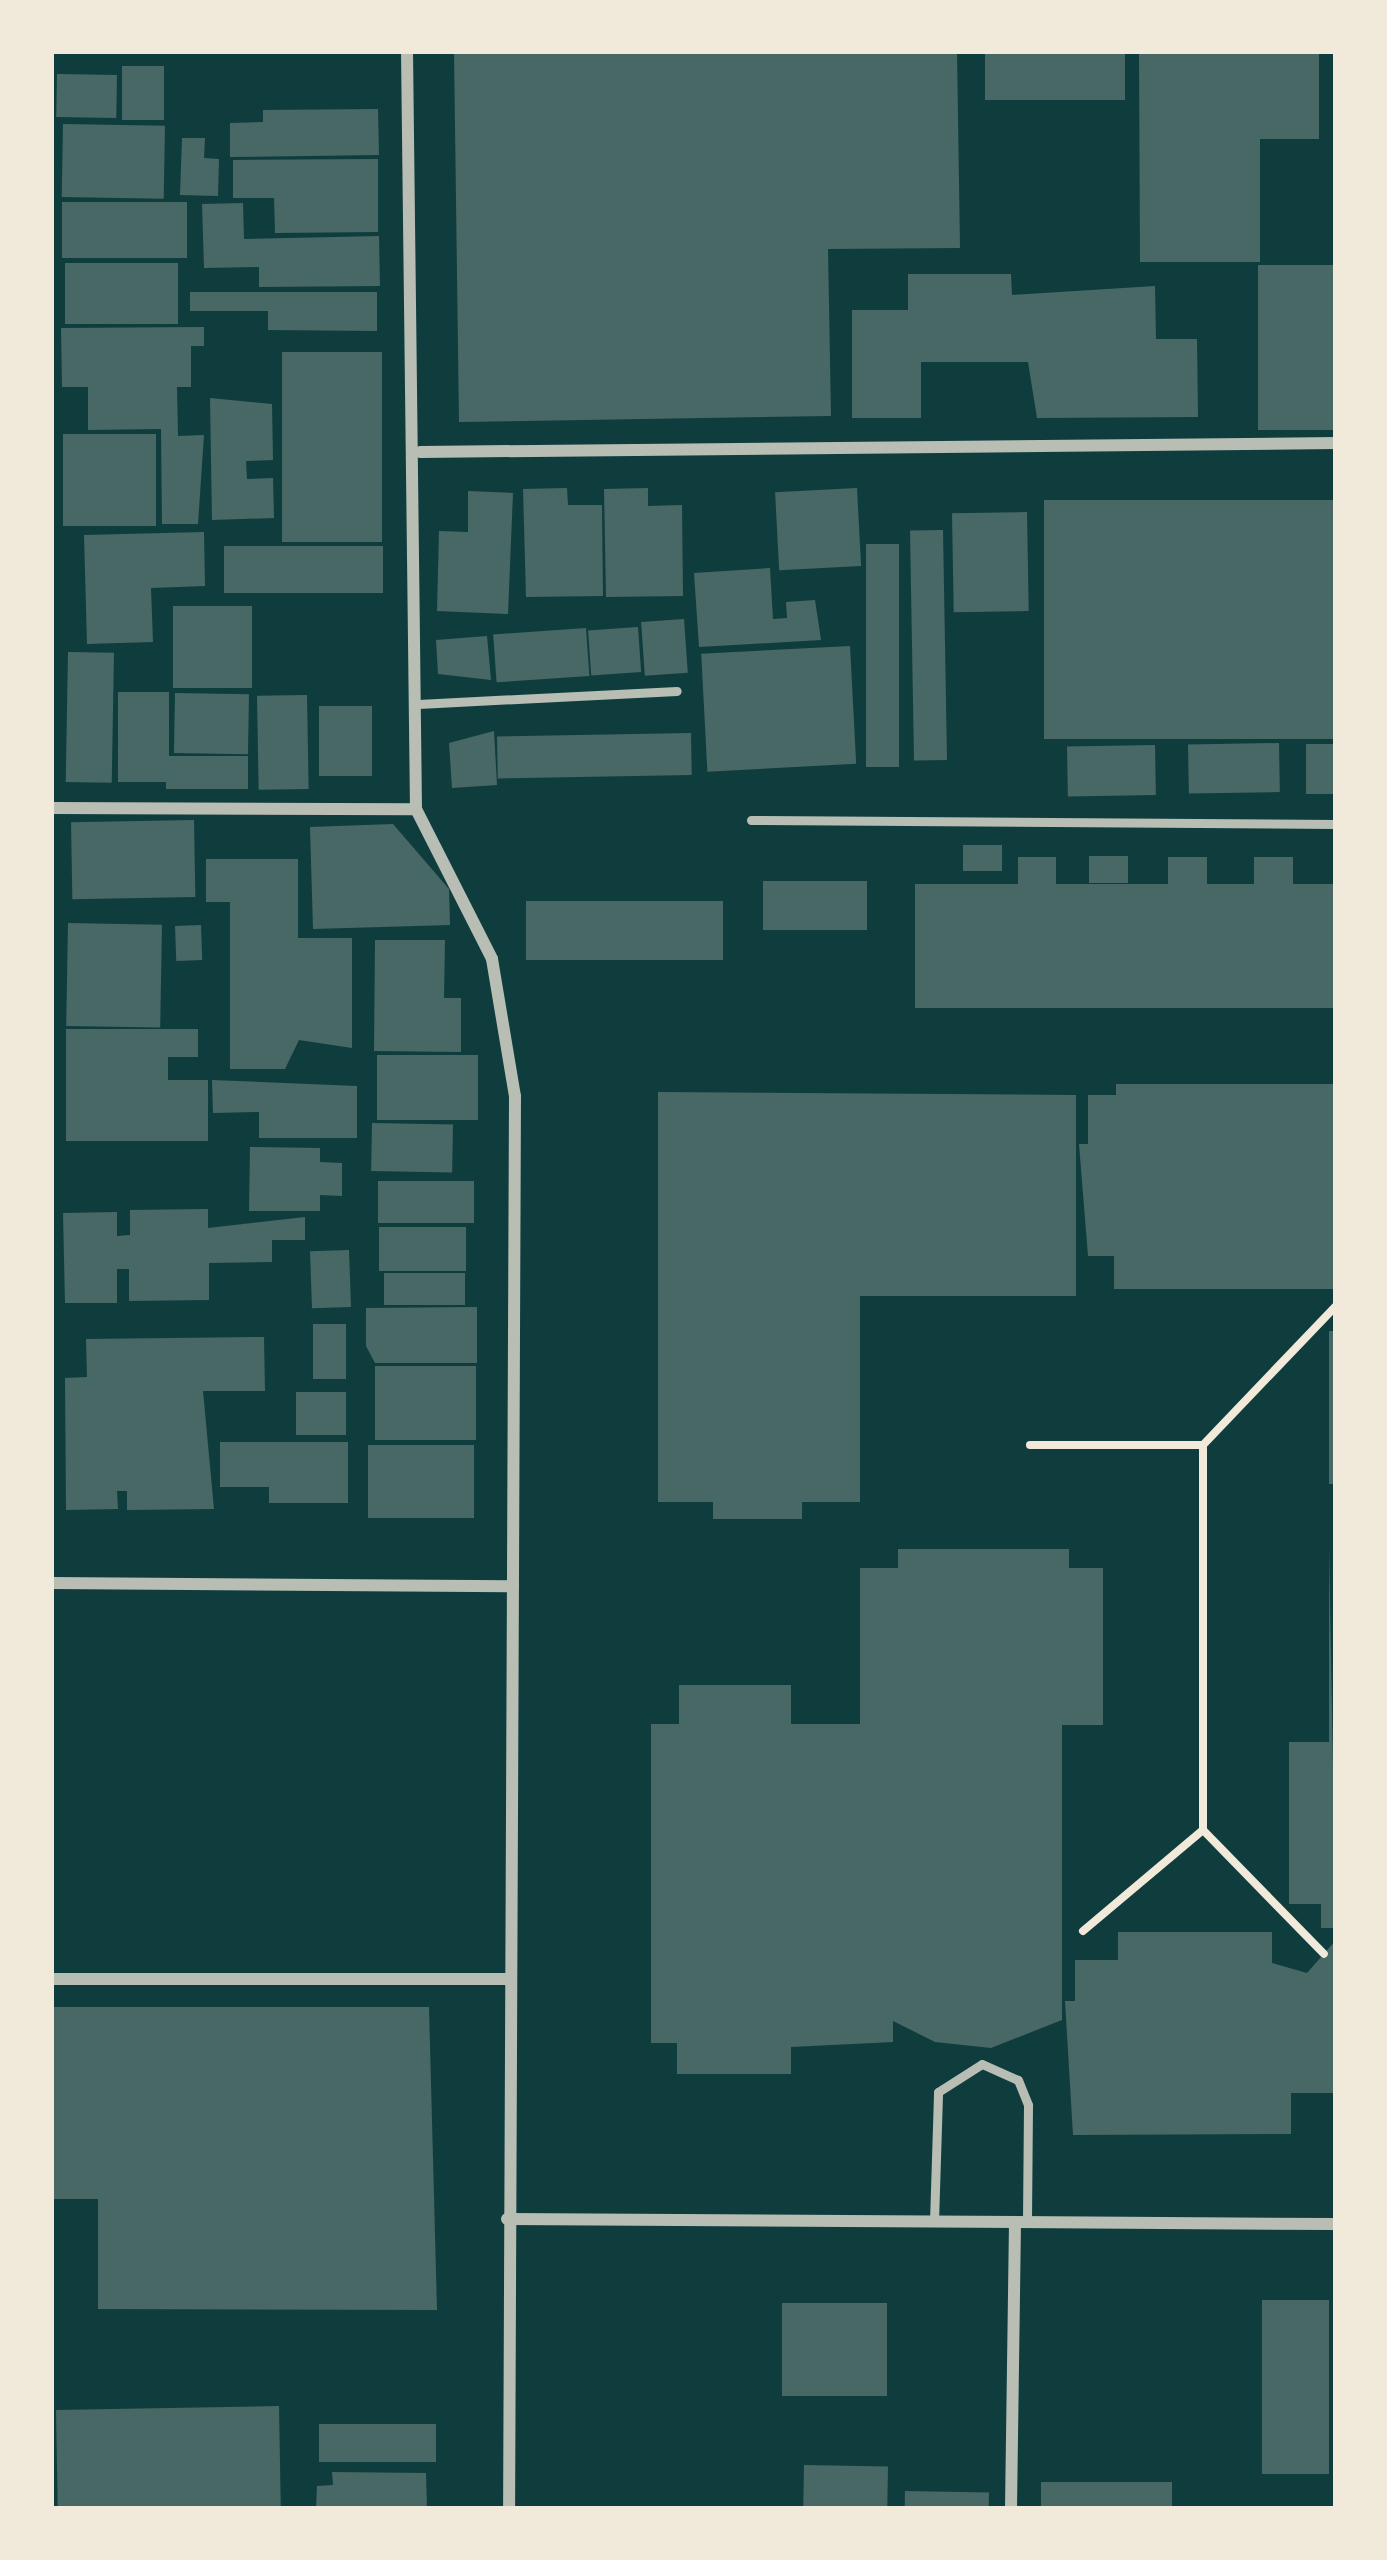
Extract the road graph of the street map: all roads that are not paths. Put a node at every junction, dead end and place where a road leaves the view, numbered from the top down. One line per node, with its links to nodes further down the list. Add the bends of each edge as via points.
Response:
1 (407, 51): 3 (street)
2 (1336, 442): 3 (street)
3 (420, 452): 5 (street)
4 (677, 691): 5 (lane)
5 (418, 704): 7 (street)
6 (51, 808): 7 (street)
7 (416, 809): 11 (street, via 492,958 509,1031)
8 (752, 820): 9 (lane)
9 (1336, 824)
10 (51, 1583): 11 (street)
11 (513, 1586): 13 (street)
12 (51, 1979): 13 (street)
13 (510, 1979): 14 (street)
14 (507, 2219): 15 (street); 18 (street)
15 (934, 2222): 16 (street); 16 (lane, via 938,2092 982,2064 1018,2080 1028,2105)
16 (1021, 2223): 17 (street); 19 (street)
17 (1336, 2224)
18 (509, 2509)
19 (1011, 2509)

